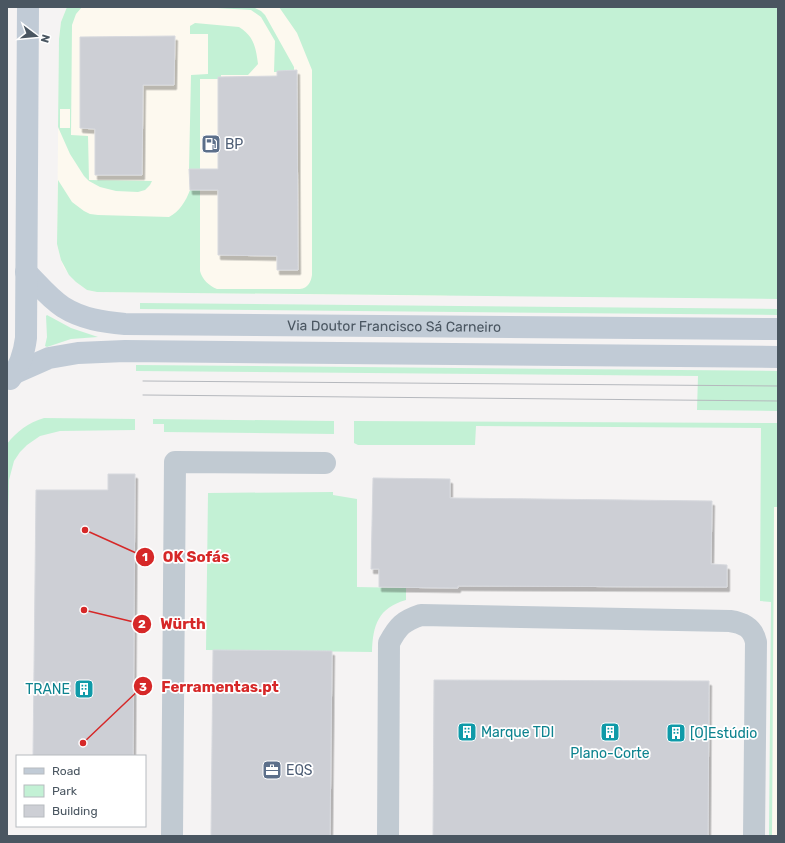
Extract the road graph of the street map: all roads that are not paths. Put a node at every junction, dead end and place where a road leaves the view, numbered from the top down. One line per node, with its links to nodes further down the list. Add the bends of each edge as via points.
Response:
1 (28, 7): 2 (main road)
2 (26, 272): 3 (main road, Via Doutor Francisco Sá Carneiro, via 62,307 100,321 125,324); 5 (main road, via 26,338 24,351)
3 (778, 329)
4 (778, 357): 5 (main road, Via Doutor Francisco Sá Carneiro, via 125,351 78,353 49,358)
5 (11, 378)
6 (325, 463): 7 (street, via 175,462)
7 (172, 836)
8 (388, 836): 9 (street, via 389,643 397,629 408,620 421,615 730,621 748,627 756,642)
9 (754, 836)

